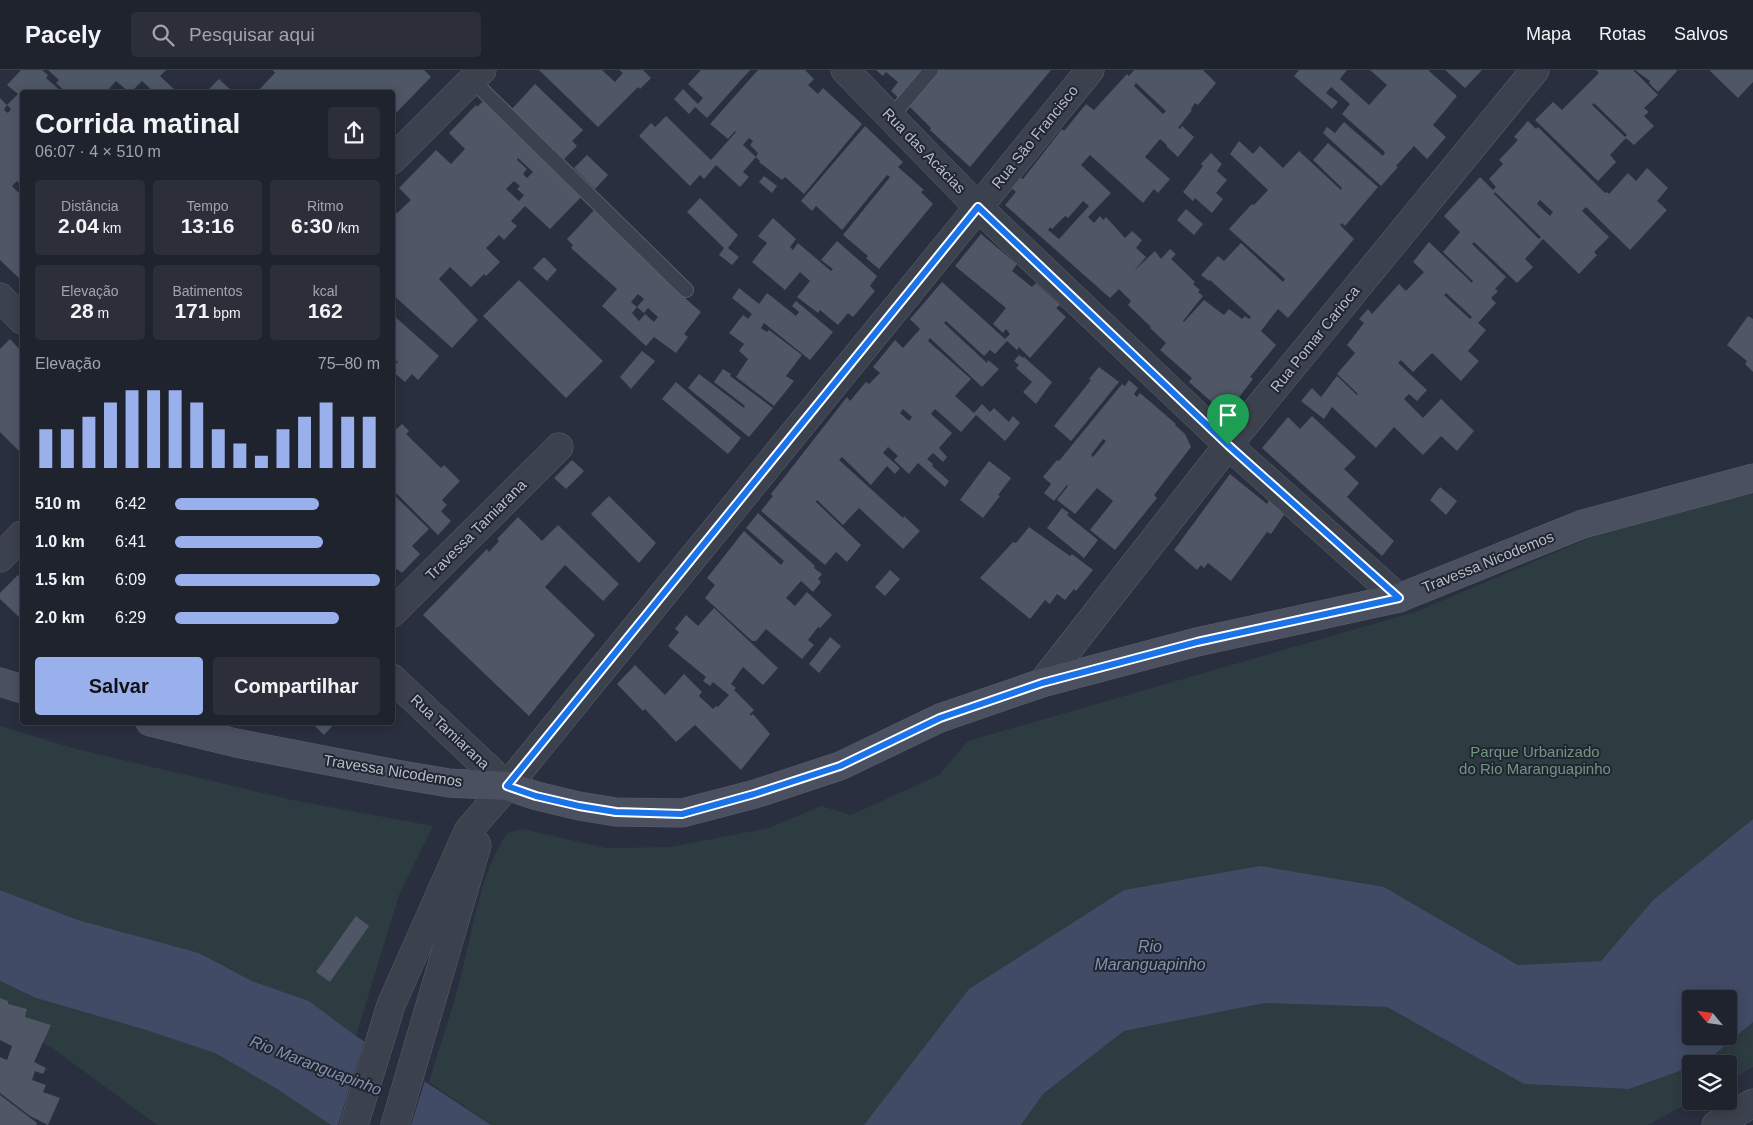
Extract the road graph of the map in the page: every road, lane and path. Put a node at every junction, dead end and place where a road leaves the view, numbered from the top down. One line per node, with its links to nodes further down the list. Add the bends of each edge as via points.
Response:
1 (845, 70): 6 (street, Rua das Acácias)
2 (931, 70): 6 (lane)
3 (1090, 70): 8 (street, Rua São Francisco)
4 (1536, 70): 12 (street, Rua Pomar Carioca)
5 (477, 75): 7 (street); 9 (lane)
6 (891, 117): 8 (street, Rua das Acácias)
7 (395, 157)
8 (978, 207): 12 (street, Rua das Acácias); 24 (street, Rua São Francisco)
9 (686, 290)
10 (0, 297): 11 (street)
11 (20, 318)
12 (1228, 445): 17 (street, Rua das Acácias); 21 (street, Rua Pomar Carioca)
13 (559, 447): 18 (street, Travessa Tamiarana)
14 (1753, 478): 17 (main road, Travessa Nicodemos, via 1583,524)
15 (20, 536): 16 (street)
16 (0, 558)
17 (1399, 598): 21 (main road, Travessa Nicodemos, via 1197,642)
18 (395, 610)
19 (395, 681): 24 (street, Rua Tamiarana)
20 (0, 682): 22 (main road)
21 (1042, 683): 24 (main road, Travessa Nicodemos, via 940,718 840,766 682,814 616,812 536,796)
22 (20, 688)
23 (162, 725): 24 (main road, Travessa Nicodemos, via 396,774 449,783)
24 (507, 786): 26 (street, via 468,831 391,1005); 27 (street, via 476,849)
25 (1753, 1103): 28 (street)
26 (354, 1125)
27 (395, 1125)
28 (1716, 1125)

